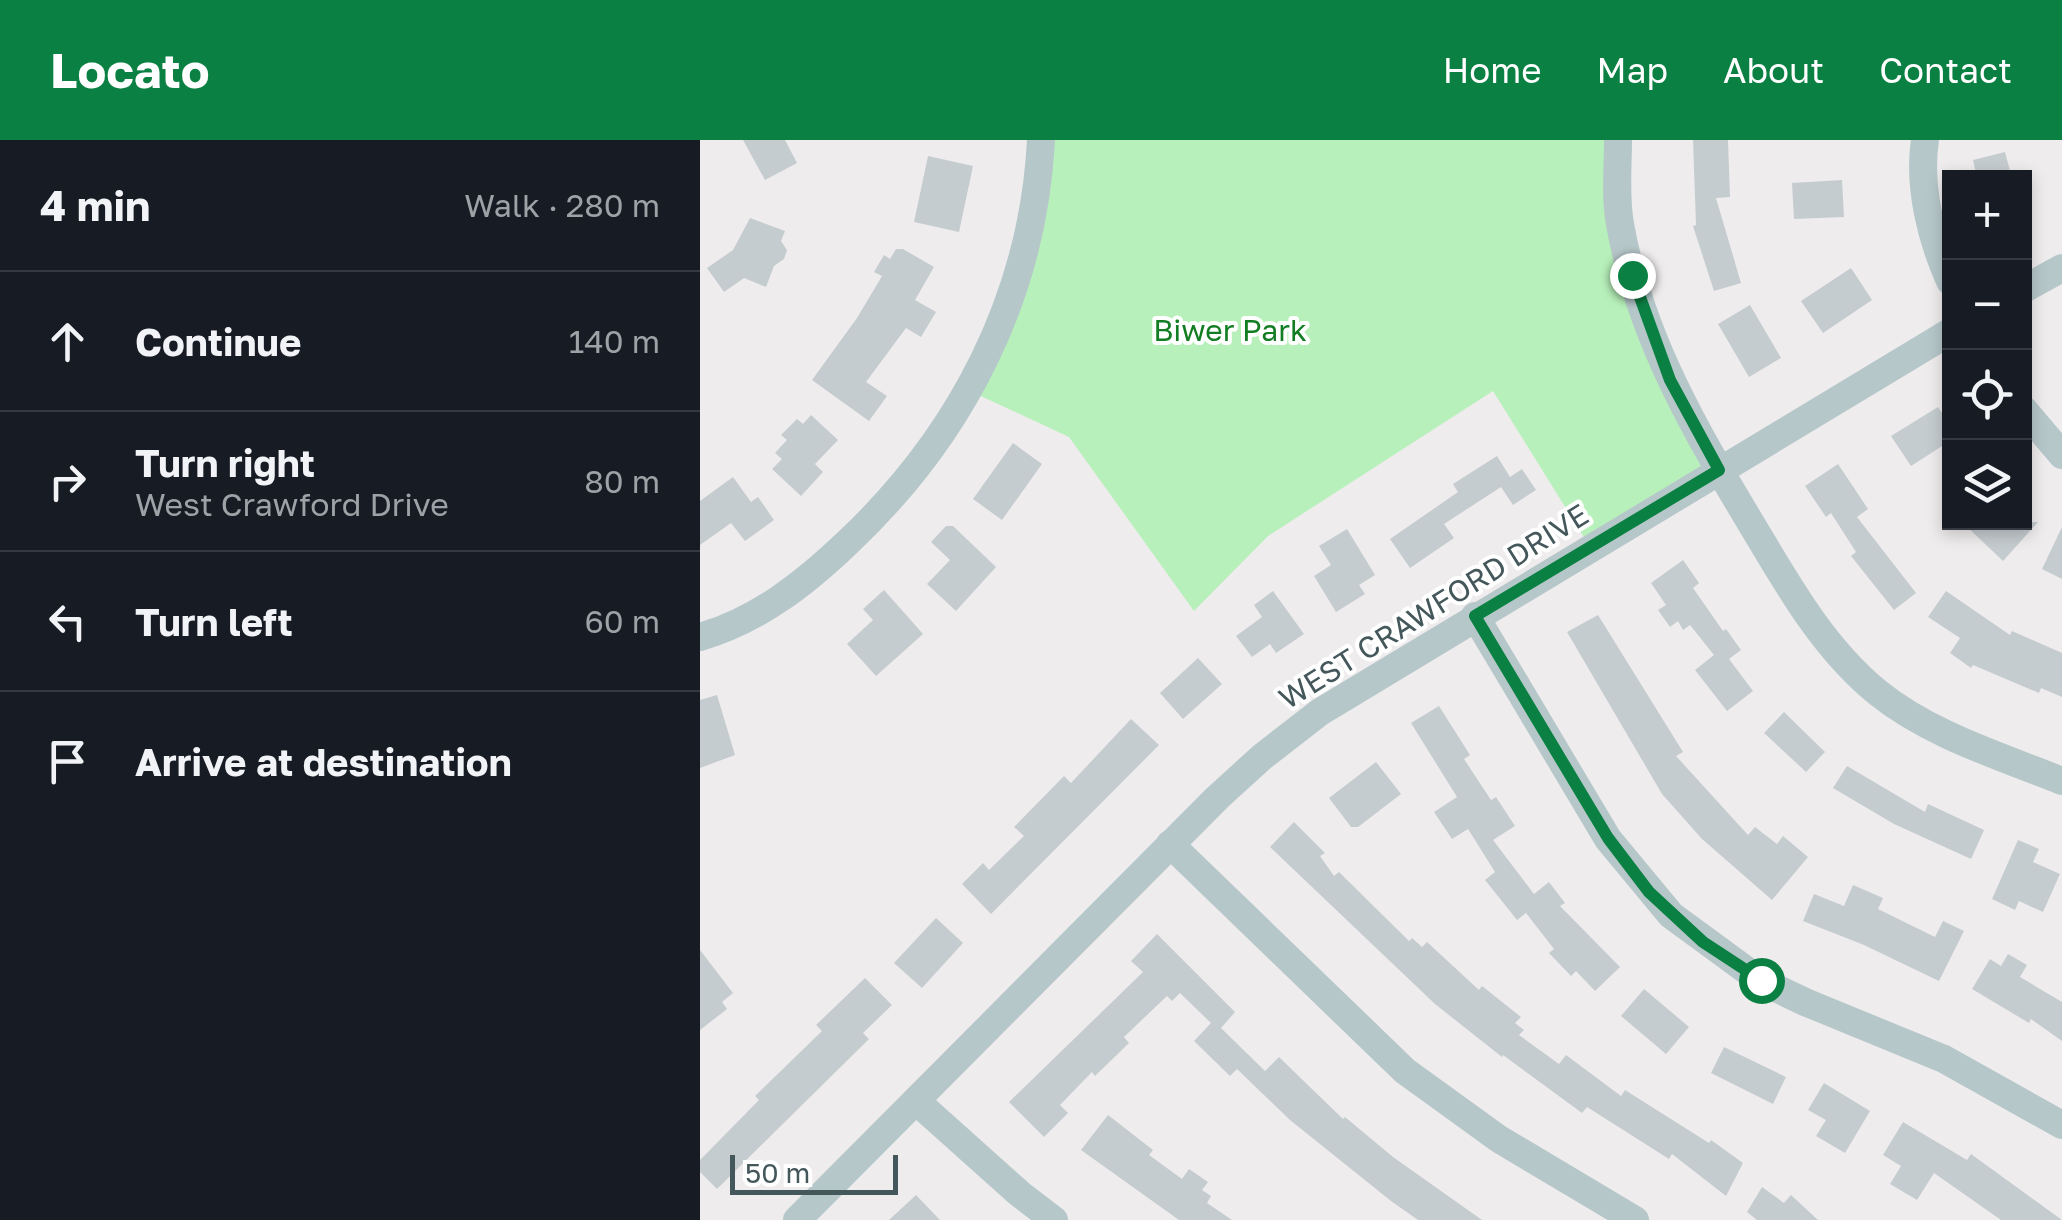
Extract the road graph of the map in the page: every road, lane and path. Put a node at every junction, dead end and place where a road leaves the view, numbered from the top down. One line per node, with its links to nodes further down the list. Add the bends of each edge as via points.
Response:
1 (1042, 140): 12 (street, via 1032,226 1011,301 944,433 872,520 820,570 750,616)
2 (1618, 140): 10 (street, via 1620,223 1642,306 1670,380)
3 (1925, 140): 4 (street, via 1925,181)
4 (1942, 261)
5 (2062, 268): 6 (street)
6 (2032, 285)
7 (1942, 337): 10 (street, WEST CRAWFORD DRIVE)
8 (2032, 419): 9 (street)
9 (2062, 455)
10 (1719, 470): 11 (street, WEST CRAWFORD DRIVE); 13 (street, via 1808,618 1878,693 1939,731)
11 (1475, 616): 14 (street, WEST CRAWFORD DRIVE, via 1320,712); 16 (street, via 1608,838 1671,915 1761,980 1960,1066)
12 (700, 637)
13 (2062, 781)
14 (1170, 844): 15 (street, WEST CRAWFORD DRIVE); 19 (street, via 1405,1071 1498,1139)
15 (916, 1101): 17 (street, WEST CRAWFORD DRIVE); 18 (street)
16 (2062, 1125)
17 (796, 1220)
18 (1054, 1220)
19 (1634, 1220)

